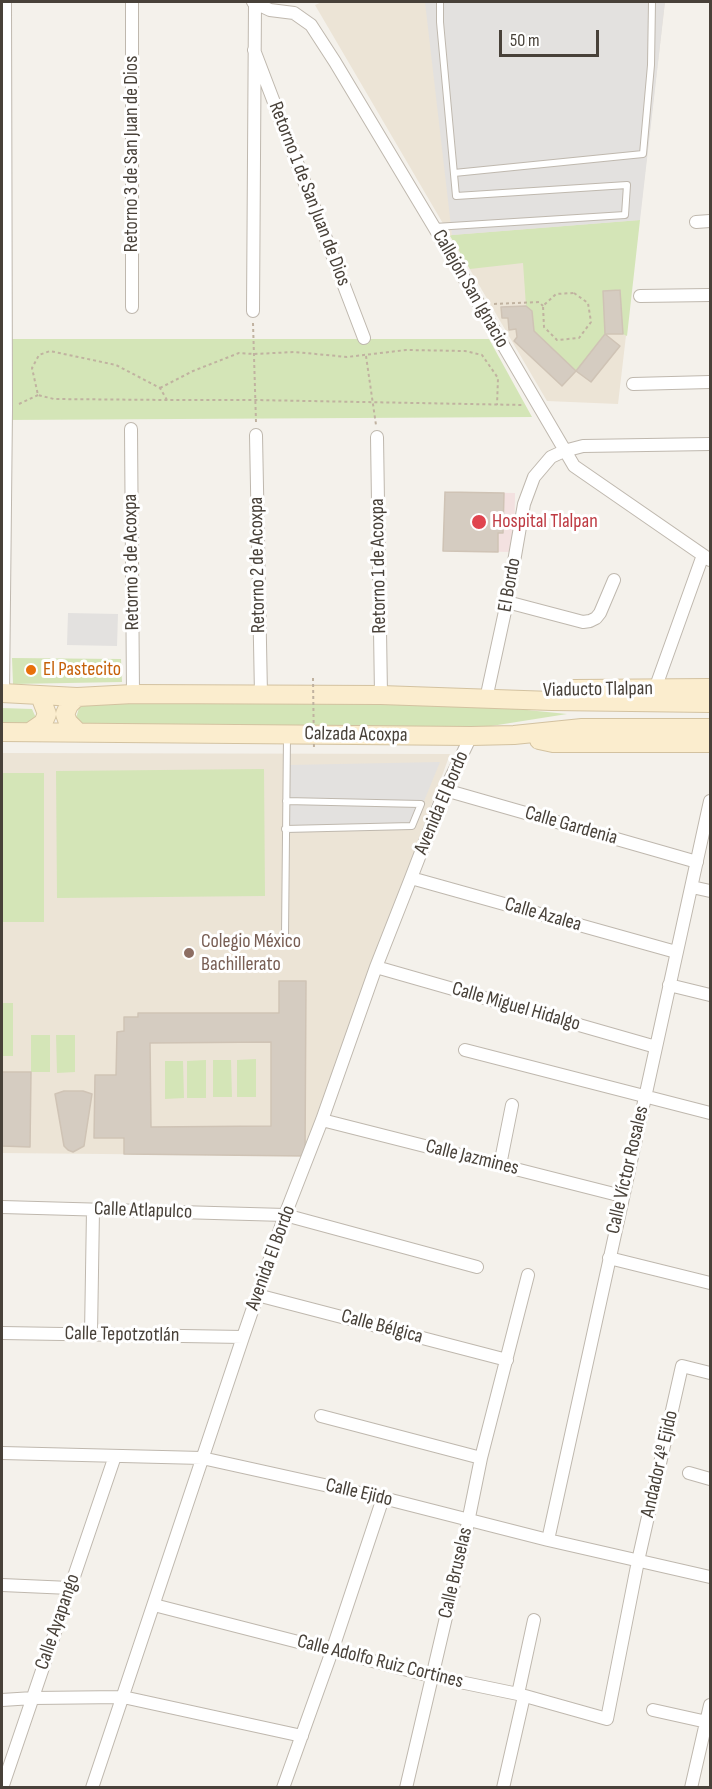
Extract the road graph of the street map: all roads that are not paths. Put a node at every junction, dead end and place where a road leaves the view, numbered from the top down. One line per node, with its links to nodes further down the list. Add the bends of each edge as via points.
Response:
1 (4, 2): 18 (street)
2 (132, 2): 13 (street, Retorno 3 de San Juan de Dios)
3 (254, 2): 6 (street); 10 (street, Callejón San Ignacio, via 270,10 294,14 311,25)
4 (440, 2): 7 (lane)
5 (652, 2): 7 (lane, via 644,154)
6 (254, 50): 14 (street); 15 (street, Retorno 1 de San Juan de Dios)
7 (454, 173): 10 (lane, via 456,196 627,184 626,215)
8 (711, 221): 9 (street)
9 (696, 222)
10 (434, 227): 23 (street, Callejón San Ignacio)
11 (711, 295): 12 (street)
12 (640, 296)
13 (132, 307)
14 (253, 311)
15 (364, 338)
16 (711, 382): 17 (street)
17 (633, 384)
18 (4, 409): 29 (street)
19 (131, 429): 30 (street, Retorno 3 de Acoxpa)
20 (256, 435): 31 (street, Retorno 2 de Acoxpa)
21 (377, 437): 32 (street, Retorno 1 de Acoxpa)
22 (711, 444): 23 (street, via 586,446)
23 (564, 451): 24 (street, Callejón San Ignacio, via 574,466); 26 (street, El Bordo, via 551,457 534,477 524,504)
24 (707, 557): 28 (street)
25 (614, 580): 26 (street, via 600,613 590,621)
26 (507, 602): 35 (street, El Bordo)
27 (711, 688): 28 (main road, Viaducto Tlalpan)
28 (655, 689): 35 (main road, Viaducto Tlalpan, via 539,689)
29 (2, 693): 33 (main road, Calzada Acoxpa)
30 (133, 694): 31 (main road, Calzada Acoxpa); 34 (main road, Calzada Acoxpa)
31 (261, 695): 32 (main road, Calzada Acoxpa)
32 (381, 695): 35 (main road, Calzada Acoxpa)
33 (40, 696): 34 (main road, Calzada Acoxpa); 39 (main road, via 47,714 43,723)
34 (77, 697): 40 (main road, via 65,714)
35 (486, 699): 36 (main road, Calzada Acoxpa)
36 (711, 703)
37 (711, 728): 42 (main road, Calzada Acoxpa, via 582,728)
38 (2, 732): 39 (main road, Calzada Acoxpa)
39 (30, 732): 40 (main road, Calzada Acoxpa)
40 (78, 732): 41 (main road, Calzada Acoxpa)
41 (287, 734): 43 (main road, Calzada Acoxpa); 46 (lane)
42 (514, 735): 43 (main road, Calzada Acoxpa); 44 (main road, via 553,743)
43 (471, 736): 45 (street, Avenida El Bordo)
44 (711, 743)
45 (445, 790): 49 (street, Calle Gardenia); 50 (street, Avenida El Bordo)
46 (286, 801): 48 (lane); 48 (lane, via 421,804 412,826)
47 (711, 801): 49 (street, Calle Víctor Rosales)
48 (285, 829): 53 (lane)
49 (697, 862): 51 (street, Calle Víctor Rosales)
50 (411, 878): 54 (street, Calle Azalea); 55 (street, Avenida El Bordo)
51 (692, 886): 52 (street); 54 (street, Calle Víctor Rosales)
52 (711, 891)
53 (285, 935)
54 (676, 952): 56 (street, Calle Víctor Rosales)
55 (376, 967): 58 (street, Calle Miguel Hidalgo); 63 (street, Avenida El Bordo)
56 (669, 985): 57 (street); 58 (street, Calle Víctor Rosales)
57 (711, 995)
58 (656, 1047): 60 (street, Calle Víctor Rosales)
59 (465, 1050): 60 (street)
60 (645, 1096): 62 (street); 65 (street, Calle Víctor Rosales)
61 (512, 1105): 64 (street)
62 (711, 1113)
63 (322, 1120): 64 (street, Calle Jazmines); 68 (street, Avenida El Bordo)
64 (500, 1165): 65 (street, Calle Jazmines)
65 (622, 1196): 69 (street, Calle Víctor Rosales)
66 (2, 1206): 67 (street, Calle Atlapulco)
67 (93, 1209): 68 (street, Calle Atlapulco); 75 (street)
68 (285, 1215): 70 (street, Calle Atlapulco); 73 (street, Avenida El Bordo)
69 (609, 1258): 72 (street); 88 (street, Calle Víctor Rosales)
70 (477, 1267)
71 (528, 1275): 77 (street, Calle Bruselas)
72 (711, 1283)
73 (257, 1295): 76 (street, Avenida El Bordo); 77 (street, Calle Bélgica)
74 (2, 1333): 75 (street, Calle Tepotzotlán)
75 (91, 1334): 76 (street, Calle Tepotzotlán)
76 (243, 1337): 82 (street, Avenida El Bordo)
77 (507, 1360): 83 (street, Calle Bruselas)
78 (711, 1372): 89 (street, Andador 4º Ejido, via 682,1366)
79 (321, 1416): 83 (street)
80 (2, 1453): 81 (street, Calle Ejido)
81 (115, 1456): 82 (street, Calle Ejido); 92 (street, Calle Ayapango)
82 (202, 1458): 86 (street, Calle Ejido); 93 (street, Avenida El Bordo)
83 (481, 1458): 87 (street, Calle Bruselas)
84 (689, 1473): 85 (street)
85 (711, 1479)
86 (382, 1498): 87 (street, Calle Ejido); 95 (street)
87 (468, 1520): 88 (street, Calle Ejido); 96 (street, Calle Bruselas)
88 (548, 1540): 89 (street, Calle Ejido)
89 (638, 1561): 90 (street, Calle Ejido); 103 (street, Andador 4º Ejido)
90 (711, 1578)
91 (2, 1585): 92 (street)
92 (70, 1587): 99 (street, Calle Ayapango)
93 (154, 1605): 95 (street, Calle Adolfo Ruiz Cortines); 98 (street, Avenida El Bordo)
94 (534, 1620): 97 (street)
95 (332, 1651): 96 (street, Calle Adolfo Ruiz Cortines); 105 (street)
96 (431, 1676): 97 (street, Calle Adolfo Ruiz Cortines); 109 (street, Calle Bruselas)
97 (521, 1695): 103 (street, Calle Adolfo Ruiz Cortines); 110 (street)
98 (123, 1697): 99 (street); 105 (street); 107 (street, Avenida El Bordo)
99 (33, 1698): 100 (street); 106 (street, Calle Ayapango)
100 (2, 1700)
101 (711, 1705): 104 (street)
102 (653, 1710): 104 (street)
103 (607, 1719)
104 (706, 1722): 111 (street)
105 (302, 1736): 108 (street)
106 (2, 1788)
107 (92, 1788)
108 (284, 1788)
109 (406, 1788)
110 (503, 1788)
111 (691, 1788)

